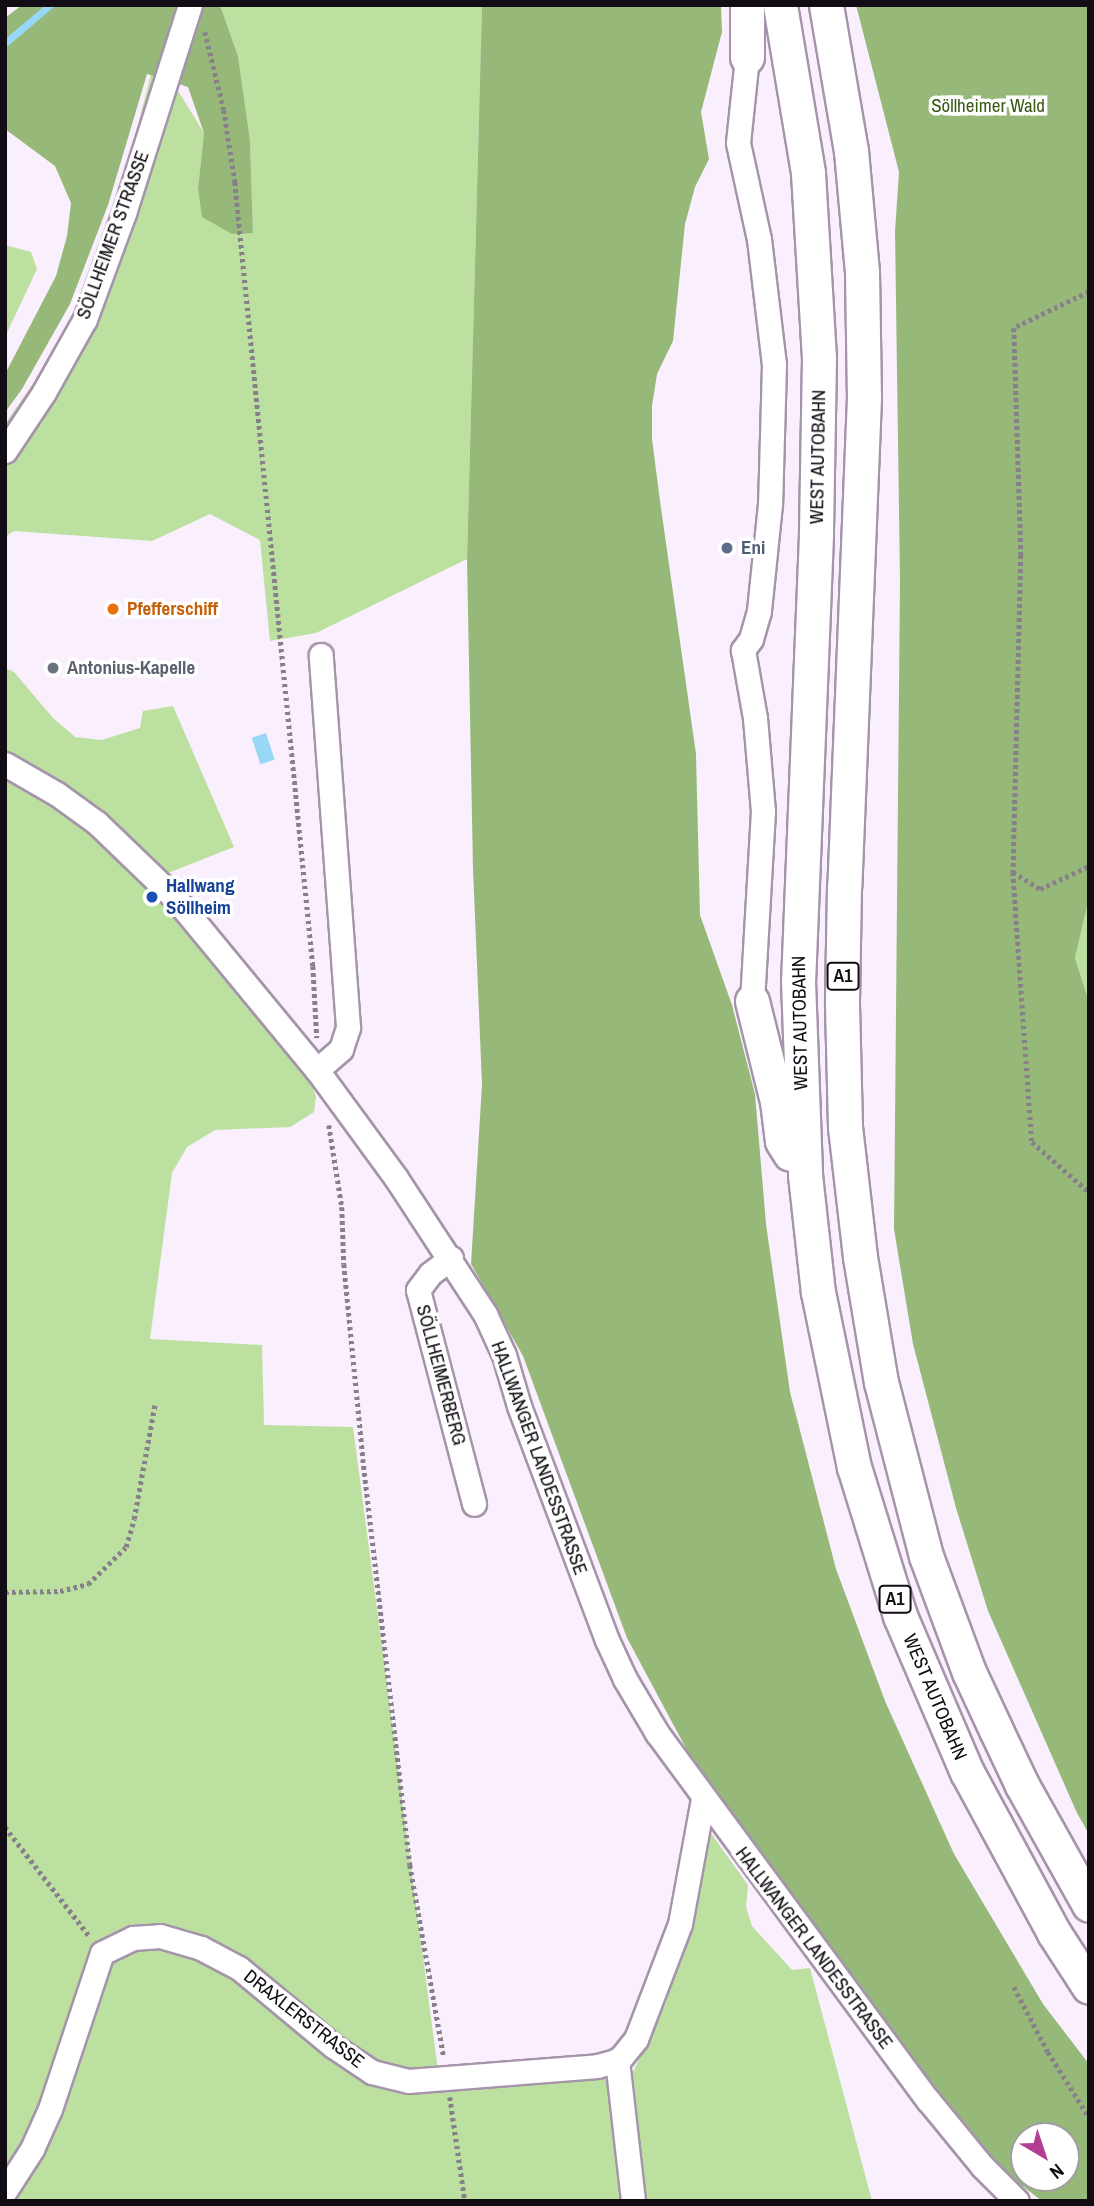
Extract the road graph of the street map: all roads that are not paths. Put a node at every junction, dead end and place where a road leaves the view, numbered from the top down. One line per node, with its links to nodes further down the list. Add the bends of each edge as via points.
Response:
1 (190, 5): 6 (street, SÖLLHEIMER STRASSE, via 85,319)
2 (747, 5): 5 (highway)
3 (780, 5): 11 (highway, WEST AUTOBAHN / A1, via 808,173 819,358 798,981)
4 (826, 5): 15 (highway, A1, via 851,151 862,297 864,397 842,1004 845,1127 860,1257 881,1382 926,1556 996,1730)
5 (747, 57): 9 (street, via 738,143 759,239 774,364 771,504 758,611 751,639 743,650 755,718 762,811)
6 (5, 451)
7 (321, 655): 10 (street, via 348,1027 341,1049)
8 (5, 764): 10 (street, HALLWANGER LANDESSTRASSE, via 87,816 138,861 192,918)
9 (752, 1001): 11 (highway, via 773,1081 782,1142)
10 (317, 1070): 12 (street, HALLWANGER LANDESSTRASSE)
11 (805, 1175): 16 (highway, WEST AUTOBAHN / A1, via 818,1292 854,1467 900,1616 973,1783 1054,1933)
12 (451, 1258): 13 (street, SÖLLHEIMERBERG, via 418,1290); 14 (street, HALLWANGER LANDESSTRASSE, via 505,1355 519,1406 607,1640 657,1733)
13 (474, 1504)
14 (703, 1799): 17 (street, via 680,1924 636,2039); 20 (street, HALLWANGER LANDESSTRASSE, via 928,2100 968,2151)
15 (1089, 1905)
16 (1089, 1987)
17 (617, 2060): 18 (street, DRAXLERSTRASSE, via 597,2066 408,2081 372,2072 333,2046 239,1968 201,1948 160,1936 133,1938 102,1953 50,2109); 19 (street)
18 (5, 2191)
19 (633, 2201)
20 (1017, 2201)

